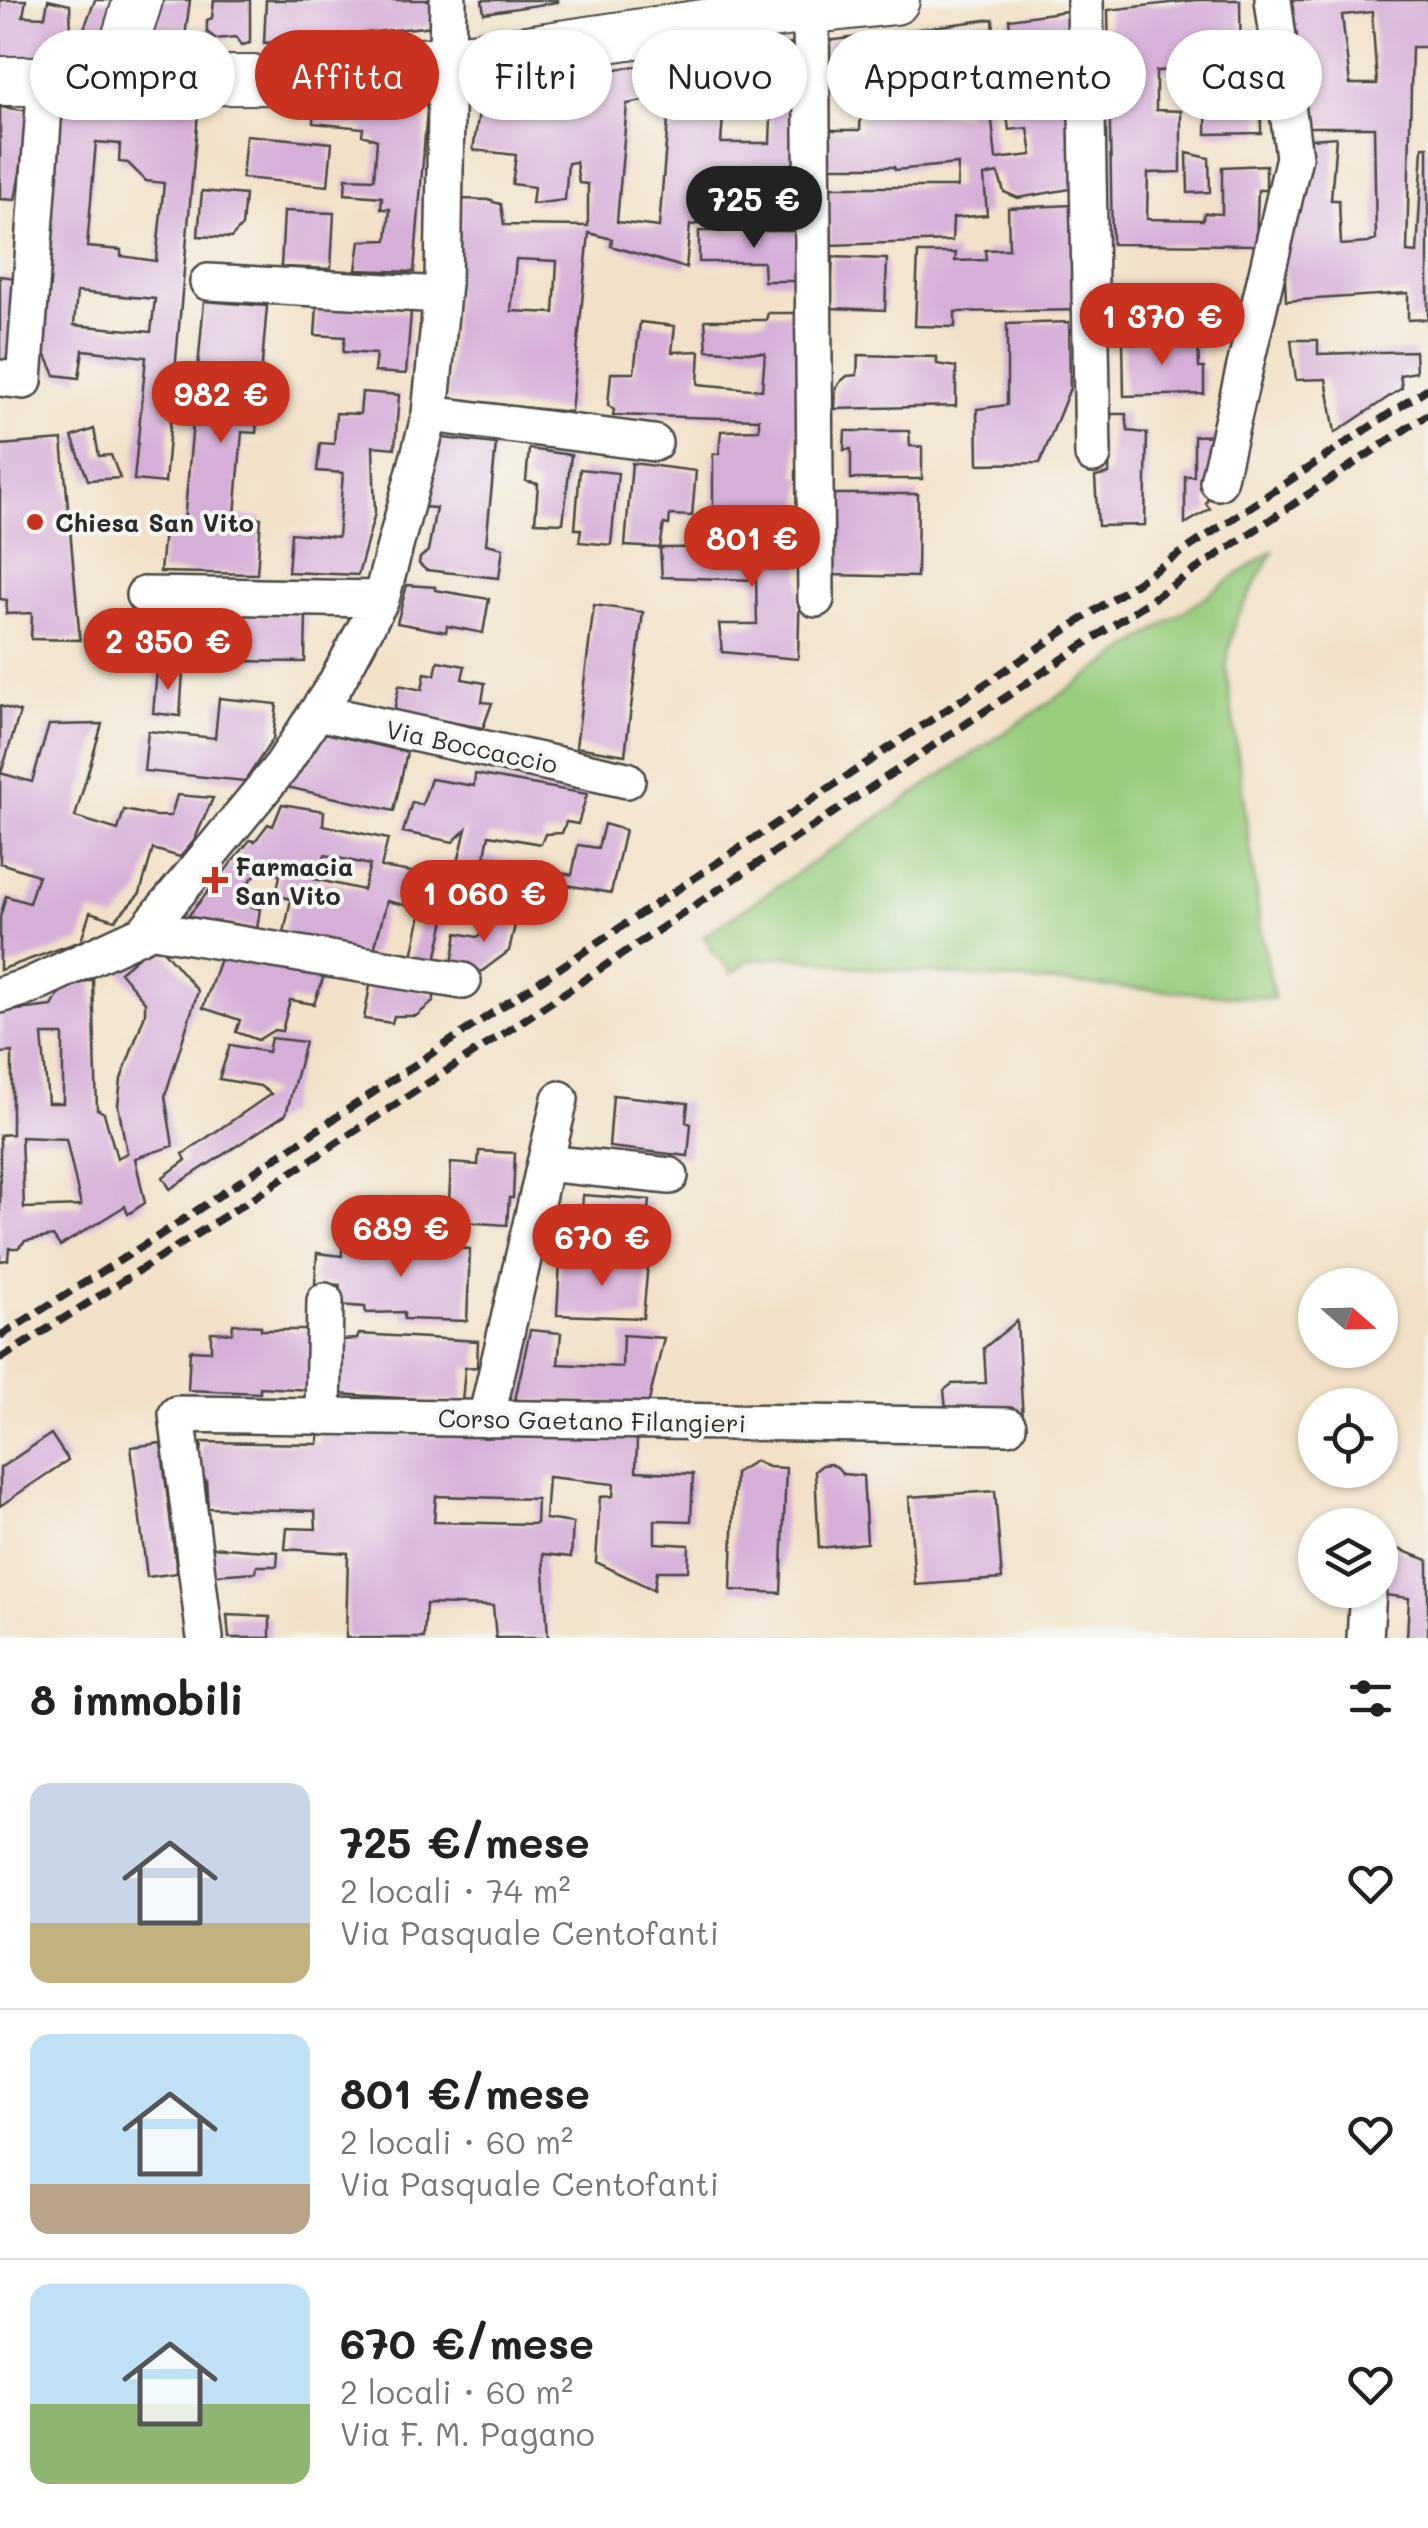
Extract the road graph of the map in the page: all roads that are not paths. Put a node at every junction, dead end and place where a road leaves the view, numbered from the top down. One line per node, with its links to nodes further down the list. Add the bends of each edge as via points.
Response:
1 (138, 0): 7 (street)
2 (448, 0): 8 (street)
3 (895, 0): 6 (street)
4 (1085, 0): 16 (street)
5 (1272, 0): 17 (street, via 1294,158)
6 (811, 9): 8 (street); 20 (street)
7 (129, 30)
8 (446, 60): 9 (street); 12 (street)
9 (235, 80)
10 (23, 81): 13 (street)
11 (208, 282): 12 (street)
12 (442, 295): 14 (street)
13 (12, 380)
14 (430, 414): 15 (street); 19 (street)
15 (654, 443)
16 (1093, 455)
17 (1218, 482)
18 (144, 595): 19 (street)
19 (381, 599): 21 (street)
20 (816, 600)
21 (317, 712): 22 (street, Via Boccaccio); 23 (street, via 281,768)
22 (627, 780)
23 (148, 929): 24 (street); 25 (street)
24 (463, 982)
25 (0, 995)
26 (560, 1099): 27 (street)
27 (545, 1164): 28 (street); 31 (street)
28 (670, 1176)
29 (325, 1302): 30 (street)
30 (323, 1416): 31 (street, Corso Gaetano Filangieri); 34 (street, Corso Gaetano Filangieri, via 177,1414)
31 (486, 1419): 32 (street, Corso Gaetano Filangieri)
32 (1008, 1426)
33 (1367, 1608): 35 (street)
34 (205, 1638)
35 (1366, 1638)

